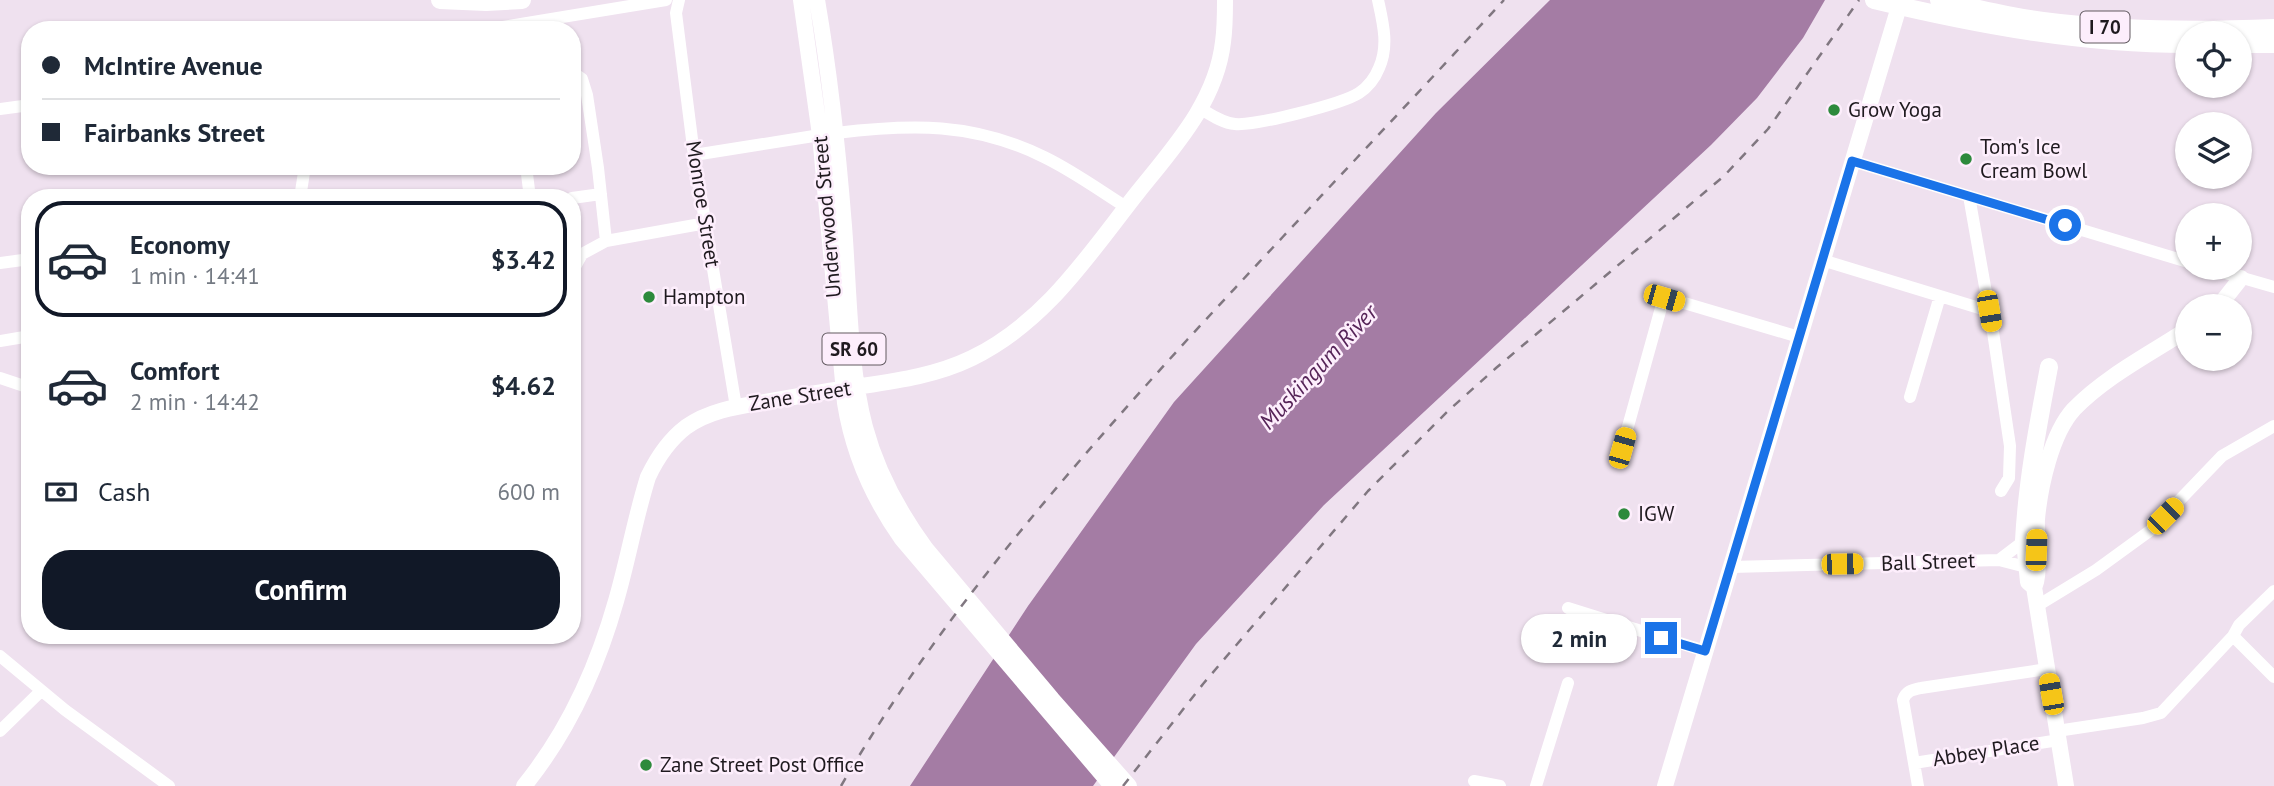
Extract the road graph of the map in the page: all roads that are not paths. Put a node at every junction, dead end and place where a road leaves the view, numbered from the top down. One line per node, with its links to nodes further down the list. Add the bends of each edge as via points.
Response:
1 (440, 0): 2 (highway)
2 (522, 0)
3 (666, 0): 12 (street)
4 (679, 0): 22 (street, Monroe Street, via 676,13)
5 (801, 0): 21 (main road, Underwood Street / SR 60)
6 (817, 0): 21 (main road, Underwood Street / SR 60, via 827,56)
7 (1225, 0): 20 (main road, Zane Street, via 1221,56)
8 (1378, 0): 20 (street, via 1383,59 1361,92 1246,124 1224,121)
9 (1874, 0): 14 (highway, I 70, via 2053,36)
10 (1901, 0): 23 (main road)
11 (1939, 0): 13 (highway, I 70, via 2060,23 2199,31)
12 (548, 21)
13 (2274, 27)
14 (2175, 44)
15 (2252, 44): 16 (highway)
16 (2274, 44)
17 (581, 78): 24 (street)
18 (21, 106): 19 (street)
19 (0, 109)
20 (1200, 109): 27 (main road, Zane Street)
21 (827, 134): 22 (street); 27 (street, via 909,126 989,136 1047,158); 48 (main road, Underwood Street / SR 60)
22 (694, 155): 28 (street, Monroe Street)
23 (1852, 161): 25 (street); 33 (main road)
24 (601, 194): 26 (street); 29 (street)
25 (1969, 196): 31 (street); 40 (street)
26 (581, 197)
27 (1126, 207): 48 (main road, Zane Street, via 1061,291 1012,335 950,368)
28 (706, 223): 29 (street); 50 (street, Monroe Street)
29 (606, 241): 30 (street)
30 (581, 256)
31 (2175, 257)
32 (21, 260): 34 (street)
33 (1822, 260): 39 (street); 41 (main road)
34 (0, 263)
35 (2239, 280): 38 (main road)
36 (2251, 280): 37 (street)
37 (2272, 284)
38 (2228, 294)
39 (1940, 296): 40 (street); 49 (street)
40 (1989, 311): 53 (street, via 2010,446 2009,478)
41 (1799, 337): 52 (street, via 1664,298); 56 (main road)
42 (21, 338): 44 (street)
43 (2175, 338): 58 (main road, via 2098,389 2062,428 2040,500 2038,581)
44 (0, 341)
45 (2049, 367): 54 (highway, via 2033,452)
46 (0, 378): 47 (street)
47 (21, 385)
48 (851, 388): 50 (main road, Zane Street); 69 (main road, Underwood Street / SR 60, via 849,426 863,471 886,516)
49 (1910, 397)
50 (736, 407): 75 (main road, Zane Street, via 686,427 654,463 593,666 560,735)
51 (2274, 426): 60 (street, via 2222,456 2151,530)
52 (1622, 448)
53 (2001, 491)
54 (2024, 541): 55 (street, Ball Street); 57 (main road)
55 (1999, 560): 56 (street, Ball Street); 57 (street, Ball Street)
56 (1731, 567): 63 (main road)
57 (2026, 567): 58 (main road, via 2028,582)
58 (2034, 587): 60 (main road)
59 (2274, 591): 62 (street, Abbey Place)
60 (2036, 606): 65 (main road)
61 (1568, 608): 63 (street)
62 (2233, 636): 66 (street); 71 (street, Abbey Place, via 2161,713)
63 (1705, 651): 80 (main road)
64 (0, 656): 68 (street)
65 (2047, 669): 71 (main road); 72 (street, Abbey Place, via 1911,690 1903,700)
66 (2274, 677)
67 (1568, 683): 79 (street)
68 (41, 691): 70 (street); 74 (street)
69 (1047, 703): 76 (main road, SR 60); 77 (main road, SR 60)
70 (0, 731)
71 (2058, 735): 72 (street, Abbey Place); 82 (main road)
72 (1914, 763): 81 (street, Abbey Place)
73 (1474, 781): 78 (street)
74 (169, 786)
75 (524, 786)
76 (1112, 786)
77 (1129, 786)
78 (1500, 786)
79 (1536, 786)
80 (1665, 786)
81 (1917, 786)
82 (2066, 786)

